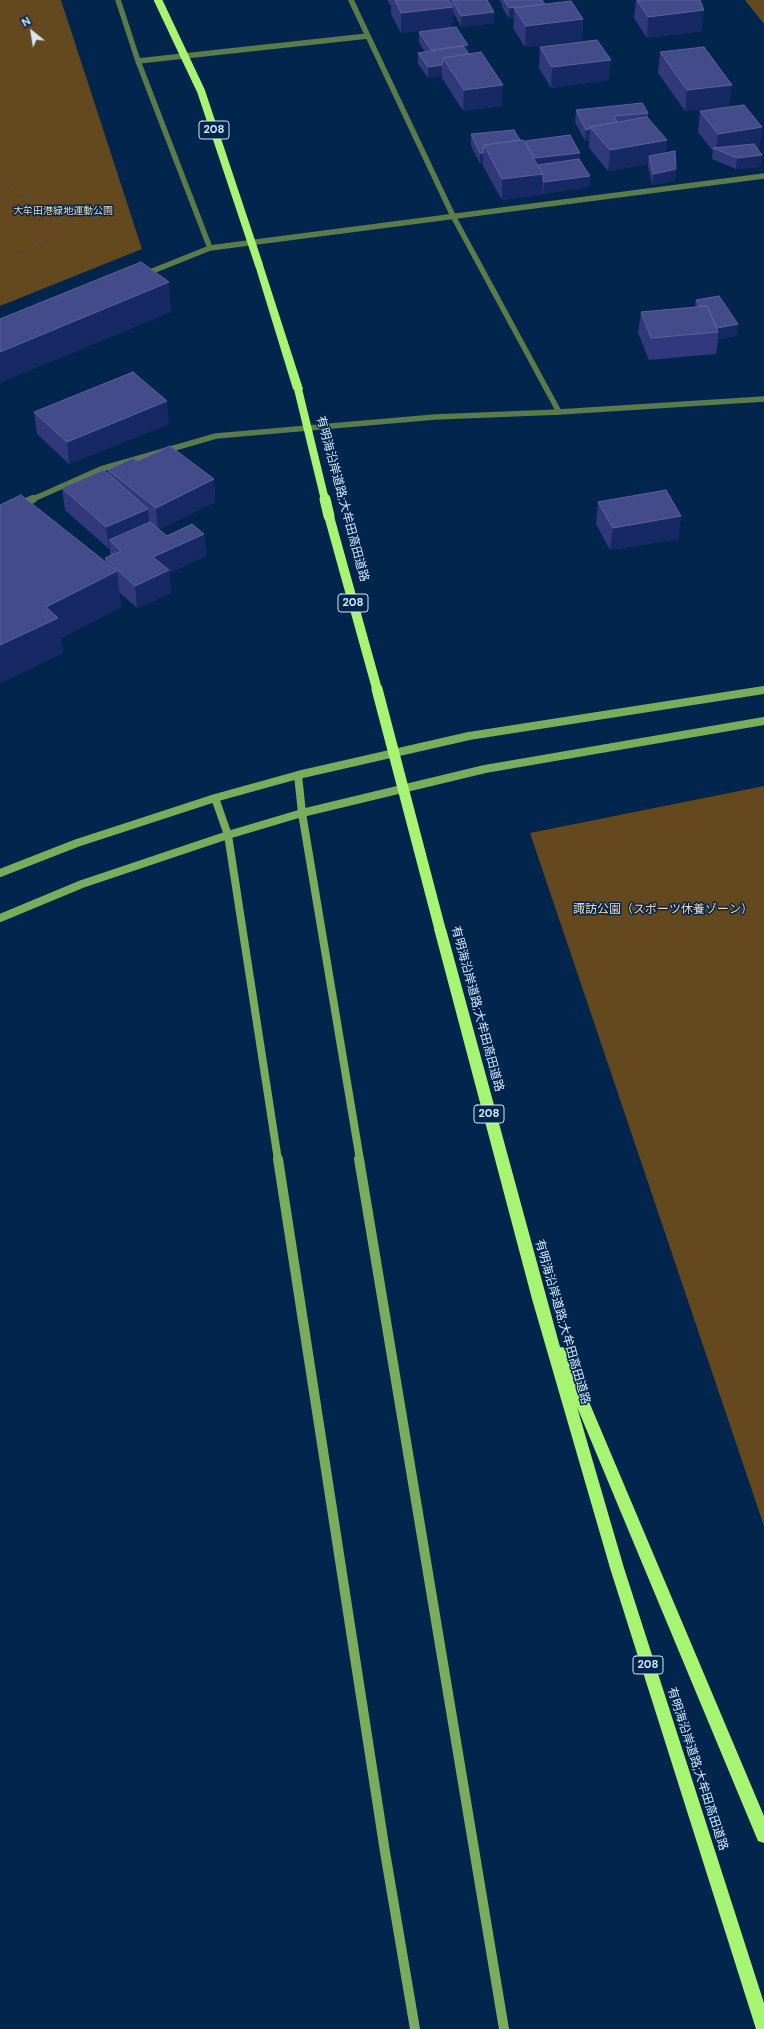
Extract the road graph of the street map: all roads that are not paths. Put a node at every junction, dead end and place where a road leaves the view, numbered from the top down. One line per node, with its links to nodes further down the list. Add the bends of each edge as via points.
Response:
1 (118, 0): 5 (street)
2 (158, 0): 21 (highway, 有明海沿岸道路;大牟田高田道路 / 208, bridge, via 201,91 298,389)
3 (351, 0): 4 (street)
4 (368, 36): 5 (street); 7 (street)
5 (138, 61): 8 (street)
6 (764, 176): 7 (street)
7 (453, 216): 8 (street); 11 (street)
8 (210, 248): 9 (street)
9 (138, 277)
10 (764, 399): 11 (street)
11 (559, 412): 12 (street, via 427,418 216,436 101,469)
12 (0, 514)
13 (764, 690): 15 (street, via 469,736)
14 (764, 720): 17 (street, via 484,769)
15 (298, 775): 16 (street); 17 (street)
16 (215, 798): 18 (street); 19 (street, via 78,843)
17 (302, 813): 18 (street); 24 (street)
18 (228, 835): 20 (street, via 82,884); 23 (street, via 385,1852)
19 (0, 873)
20 (0, 918)
21 (539, 1299): 22 (highway, 208); 25 (highway, 有明海沿岸道路;大牟田高田道路 / 208, via 617,1568)
22 (764, 1835)
23 (415, 2029)
24 (504, 2029)
25 (764, 2029)

